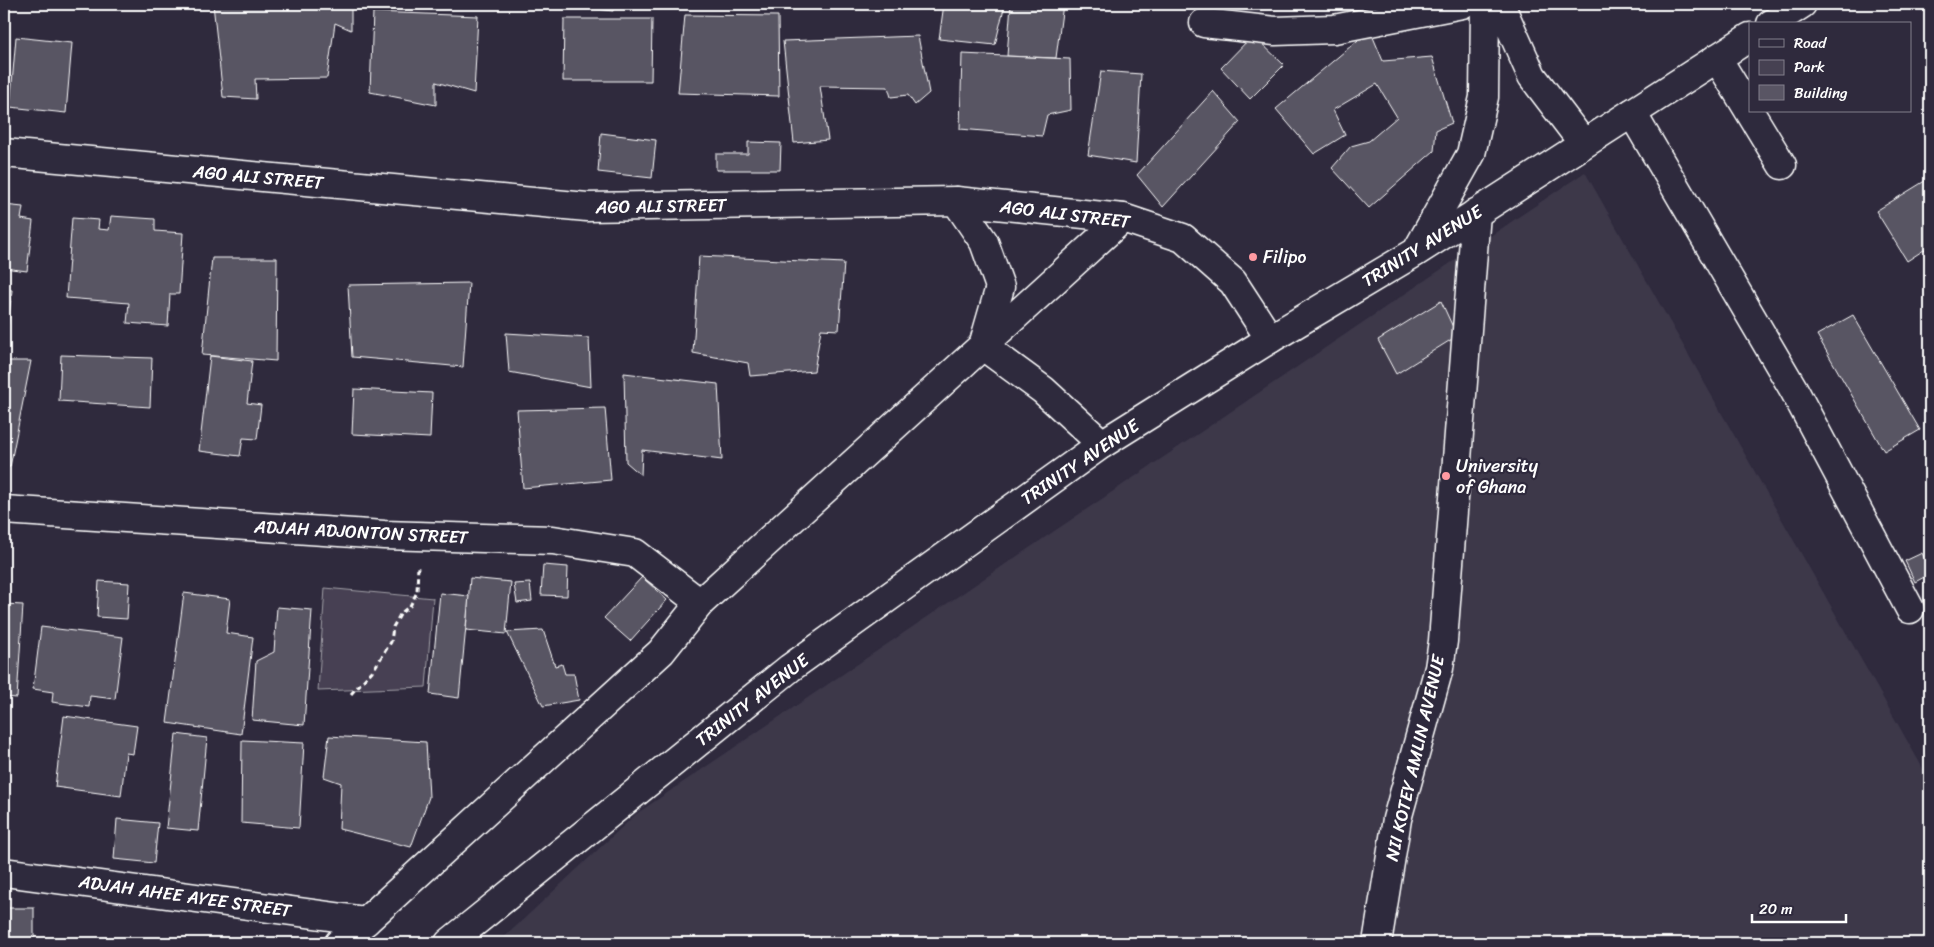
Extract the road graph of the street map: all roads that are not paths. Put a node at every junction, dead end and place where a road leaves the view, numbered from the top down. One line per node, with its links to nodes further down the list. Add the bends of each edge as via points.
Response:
1 (1462, 4): 6 (street, via 1334,29 1275,31)
2 (1485, 4): 18 (street, via 1484,97 1471,154)
3 (1500, 4): 12 (street, via 1532,76)
4 (1802, 4): 5 (street)
5 (1774, 22)
6 (1204, 23)
7 (1749, 38): 8 (street, TRINITY AVENUE)
8 (1716, 58): 9 (street); 11 (street, TRINITY AVENUE)
9 (1749, 112)
10 (1749, 112): 14 (street)
11 (1632, 113): 12 (street, TRINITY AVENUE); 24 (street, via 1794,390)
12 (1583, 143): 16 (street, TRINITY AVENUE)
13 (4, 153): 15 (street, AGO ALI STREET, via 587,207)
14 (1782, 165)
15 (956, 201): 17 (street, AGO ALI STREET); 20 (street, via 984,242 1000,287)
16 (1476, 213): 18 (street, TRINITY AVENUE); 29 (street, NII KOTEY AMLIN AVENUE, via 1443,641 1439,668 1397,819)
17 (1123, 218): 19 (street, AGO ALI STREET, via 1183,238 1233,282); 20 (street)
18 (1416, 252): 19 (street, TRINITY AVENUE)
19 (1270, 339): 21 (street, TRINITY AVENUE)
20 (983, 346): 21 (street, via 1043,390); 23 (street)
21 (1102, 444): 28 (street, TRINITY AVENUE, via 790,668)
22 (4, 510): 23 (street, ADJAH ADJONTON STREET, via 418,536 552,540 635,553)
23 (700, 603): 26 (street, via 661,652)
24 (1910, 609)
25 (4, 872): 26 (street, ADJAH AHEE AYEE STREET)
26 (366, 921): 27 (street)
27 (339, 943)
28 (449, 943)
29 (1377, 943)

